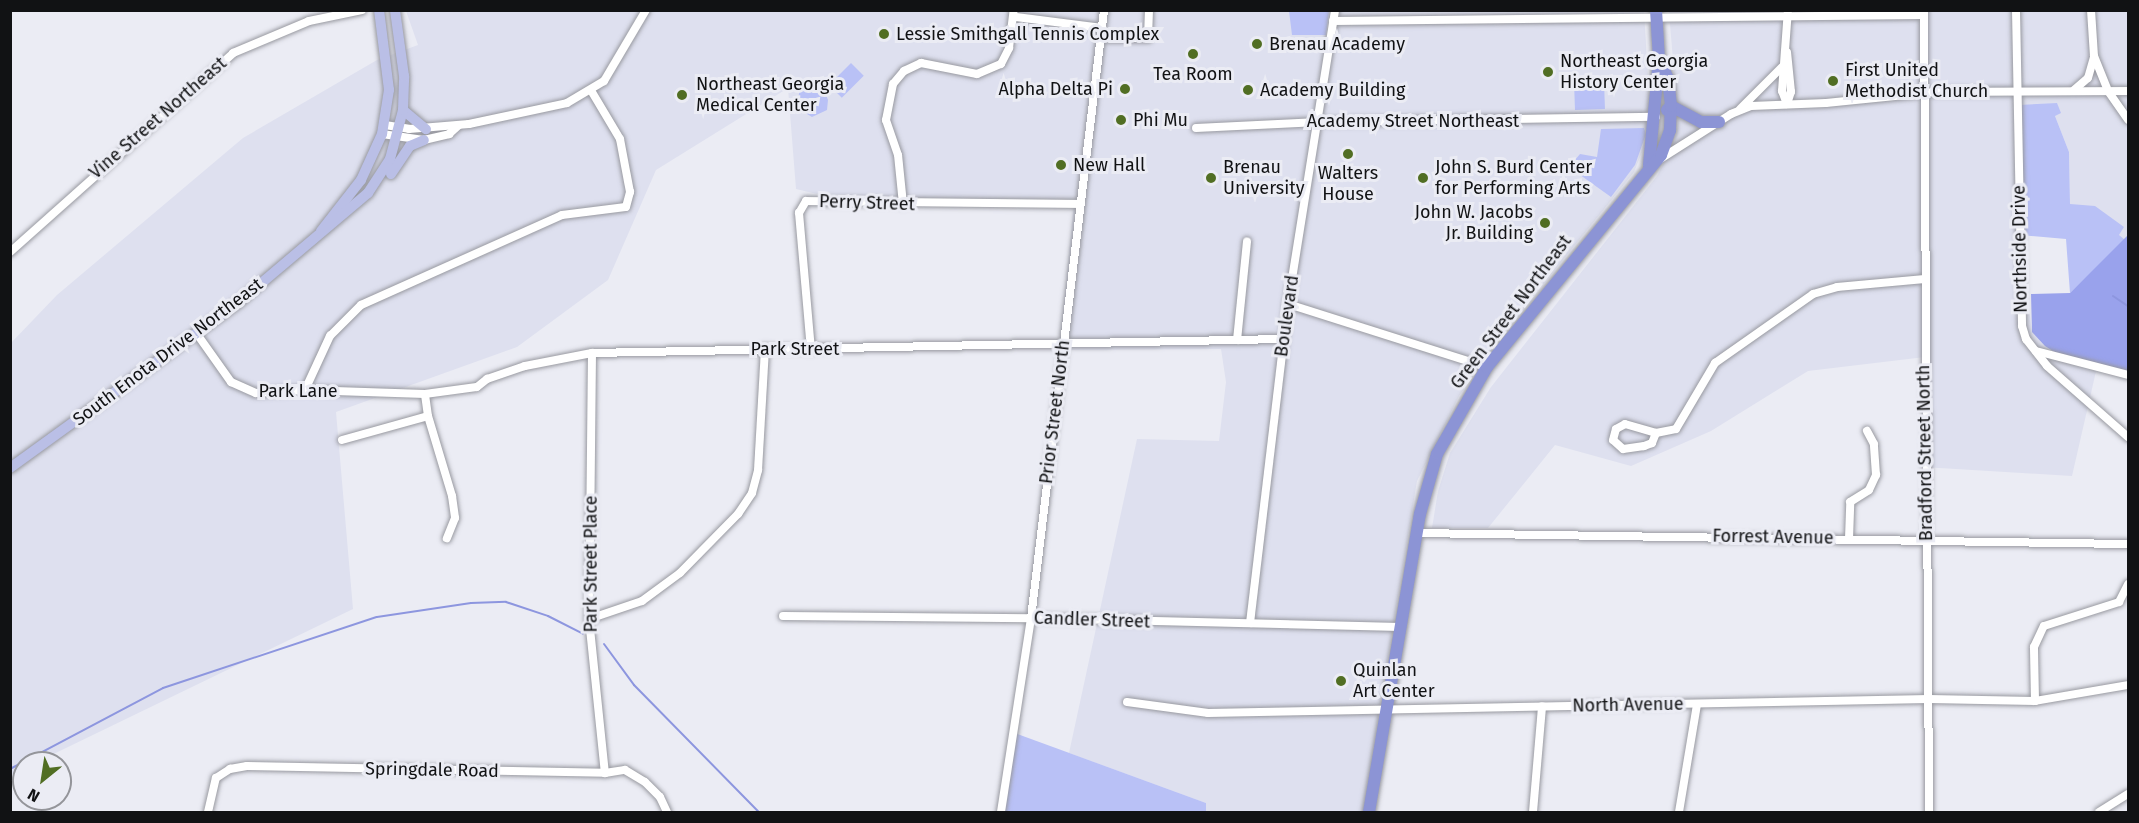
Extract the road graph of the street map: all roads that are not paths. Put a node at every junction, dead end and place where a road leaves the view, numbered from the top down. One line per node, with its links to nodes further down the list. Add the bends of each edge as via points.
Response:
1 (362, 10): 45 (street, Vine Street Northeast, via 309,21 233,53)
2 (381, 10): 15 (main road); 36 (main road, via 388,90)
3 (395, 10): 15 (main road)
4 (646, 10): 25 (street, via 612,70)
5 (1104, 10): 16 (street, Prior Street North)
6 (1149, 10): 16 (street, via 1148,38)
7 (1335, 10): 14 (street, Boulevard)
8 (2091, 10): 18 (street)
9 (1788, 12): 10 (street); 11 (street); 17 (street)
10 (1656, 13): 14 (street); 19 (highway)
11 (1924, 13): 26 (street, Bradford Street North)
12 (2016, 13): 21 (street, Northside Drive)
13 (1015, 14): 16 (street); 41 (street, via 1009,48 1001,64 991,70 977,74 921,63 903,71 893,84 886,120 898,155)
14 (1333, 21): 33 (street, Boulevard)
15 (398, 27): 30 (main road)
16 (1102, 33): 42 (street, Prior Street North)
17 (1787, 52): 20 (street); 27 (street, via 1791,92)
18 (2094, 57): 22 (street, via 2088,78); 23 (street)
19 (1659, 59): 28 (highway, Green Street Northeast, via 1668,79); 31 (highway, via 1654,80)
20 (1784, 64): 27 (street, via 1782,91); 29 (street, via 1773,80)
21 (2018, 90): 22 (street); 26 (street); 54 (street, Northside Drive, via 2020,313 2026,339)
22 (2074, 90): 23 (street)
23 (2108, 91): 24 (street); 32 (street)
24 (2128, 91)
25 (592, 92): 38 (street, via 567,103 459,125 443,124); 58 (street, via 620,139 630,192 626,207 562,215 361,305 330,336)
26 (1922, 93): 27 (street); 46 (street, Bradford Street North)
27 (1787, 104): 29 (street)
28 (1671, 106): 31 (highway); 34 (highway, via 1696,120); 39 (highway, Green Street Northeast, via 1666,142 1661,155)
29 (1740, 109): 34 (street)
30 (403, 110): 37 (main road); 38 (main road)
31 (1656, 117): 33 (street, Academy Street Northeast); 39 (highway)
32 (2128, 120)
33 (1319, 122): 35 (street, Academy Street Northeast); 47 (street, Boulevard)
34 (1719, 122): 39 (street)
35 (1196, 128)
36 (383, 129): 37 (street); 43 (main road, via 361,180)
37 (397, 133): 38 (street); 40 (main road, via 384,171)
38 (425, 134): 40 (main road, via 410,146 390,176)
39 (1649, 165): 56 (highway, Green Street Northeast)
40 (368, 193): 43 (main road, via 336,224)
41 (903, 204): 42 (street, Perry Street); 53 (street, Perry Street, via 806,201 799,213)
42 (1080, 204): 51 (street, Prior Street North)
43 (321, 231): 48 (main road, South Enota Drive Northeast)
44 (1247, 242): 50 (street)
45 (10, 252)
46 (1925, 279): 62 (street, via 1837,287 1813,294 1715,363 1676,429); 69 (street, Bradford Street North)
47 (1288, 304): 49 (street, Boulevard); 56 (street)
48 (197, 334): 58 (street, Park Lane, via 231,382 242,389 256,393); 65 (main road, South Enota Drive Northeast)
49 (1283, 339): 50 (street, Park Street); 75 (street, Boulevard)
50 (1237, 340): 51 (street, Park Street)
51 (1064, 342): 53 (street, Park Street); 73 (street, Prior Street North)
52 (765, 348): 53 (street, Park Street); 55 (street, Park Street); 74 (street, via 758,470 752,493 738,514 680,573 642,601)
53 (811, 350)
54 (2036, 351): 57 (street); 63 (street, Northside Drive)
55 (592, 353): 59 (street, Park Street, via 525,366 487,379 477,387); 74 (street, Park Street Place)
56 (1487, 367): 66 (highway, Green Street Northeast, via 1437,454)
57 (2128, 375)
58 (304, 390): 59 (street, Park Lane)
59 (425, 394): 60 (street)
60 (428, 416): 64 (street); 67 (street, via 452,496 455,518)
61 (1868, 432): 68 (street, via 1874,444 1876,475 1869,490 1850,502)
62 (1656, 433): 62 (street, via 1625,424 1616,429 1614,440 1623,449 1644,446 1653,442)
63 (2128, 437)
64 (342, 440)
65 (10, 468)
66 (1417, 533): 68 (street, Forrest Avenue); 76 (highway, Green Street Northeast)
67 (447, 538)
68 (1849, 539): 69 (street, Forrest Avenue)
69 (1926, 541): 70 (street, Forrest Avenue); 78 (street, Bradford Street North)
70 (2128, 544)
71 (2128, 584): 79 (street, via 2119,602 2044,626 2034,647)
72 (783, 616): 73 (street, Candler Street)
73 (1031, 618): 75 (street, Candler Street); 88 (street, Prior Street North)
74 (589, 619): 84 (street, Park Street Place)
75 (1250, 623): 76 (street, Candler Street)
76 (1400, 627): 83 (highway, Green Street Northeast)
77 (2128, 685): 79 (street, North Avenue)
78 (1929, 699): 79 (street, North Avenue); 81 (street, North Avenue); 92 (street, Bradford Street North)
79 (2035, 701)
80 (1127, 702): 83 (street, North Avenue, via 1208,713)
81 (1697, 704): 82 (street, North Avenue); 91 (street)
82 (1542, 706): 83 (street, North Avenue); 90 (street)
83 (1386, 708): 89 (highway, Green Street Northeast)
84 (605, 773): 86 (street, Springdale Road, via 247,766 230,769 216,778); 87 (street, Springdale Road, via 625,770 645,782 660,797)
85 (2128, 794): 93 (street)
86 (208, 813)
87 (667, 813)
88 (1001, 813)
89 (1369, 813)
90 (1533, 813)
91 (1680, 813)
92 (1929, 813)
93 (2099, 813)

